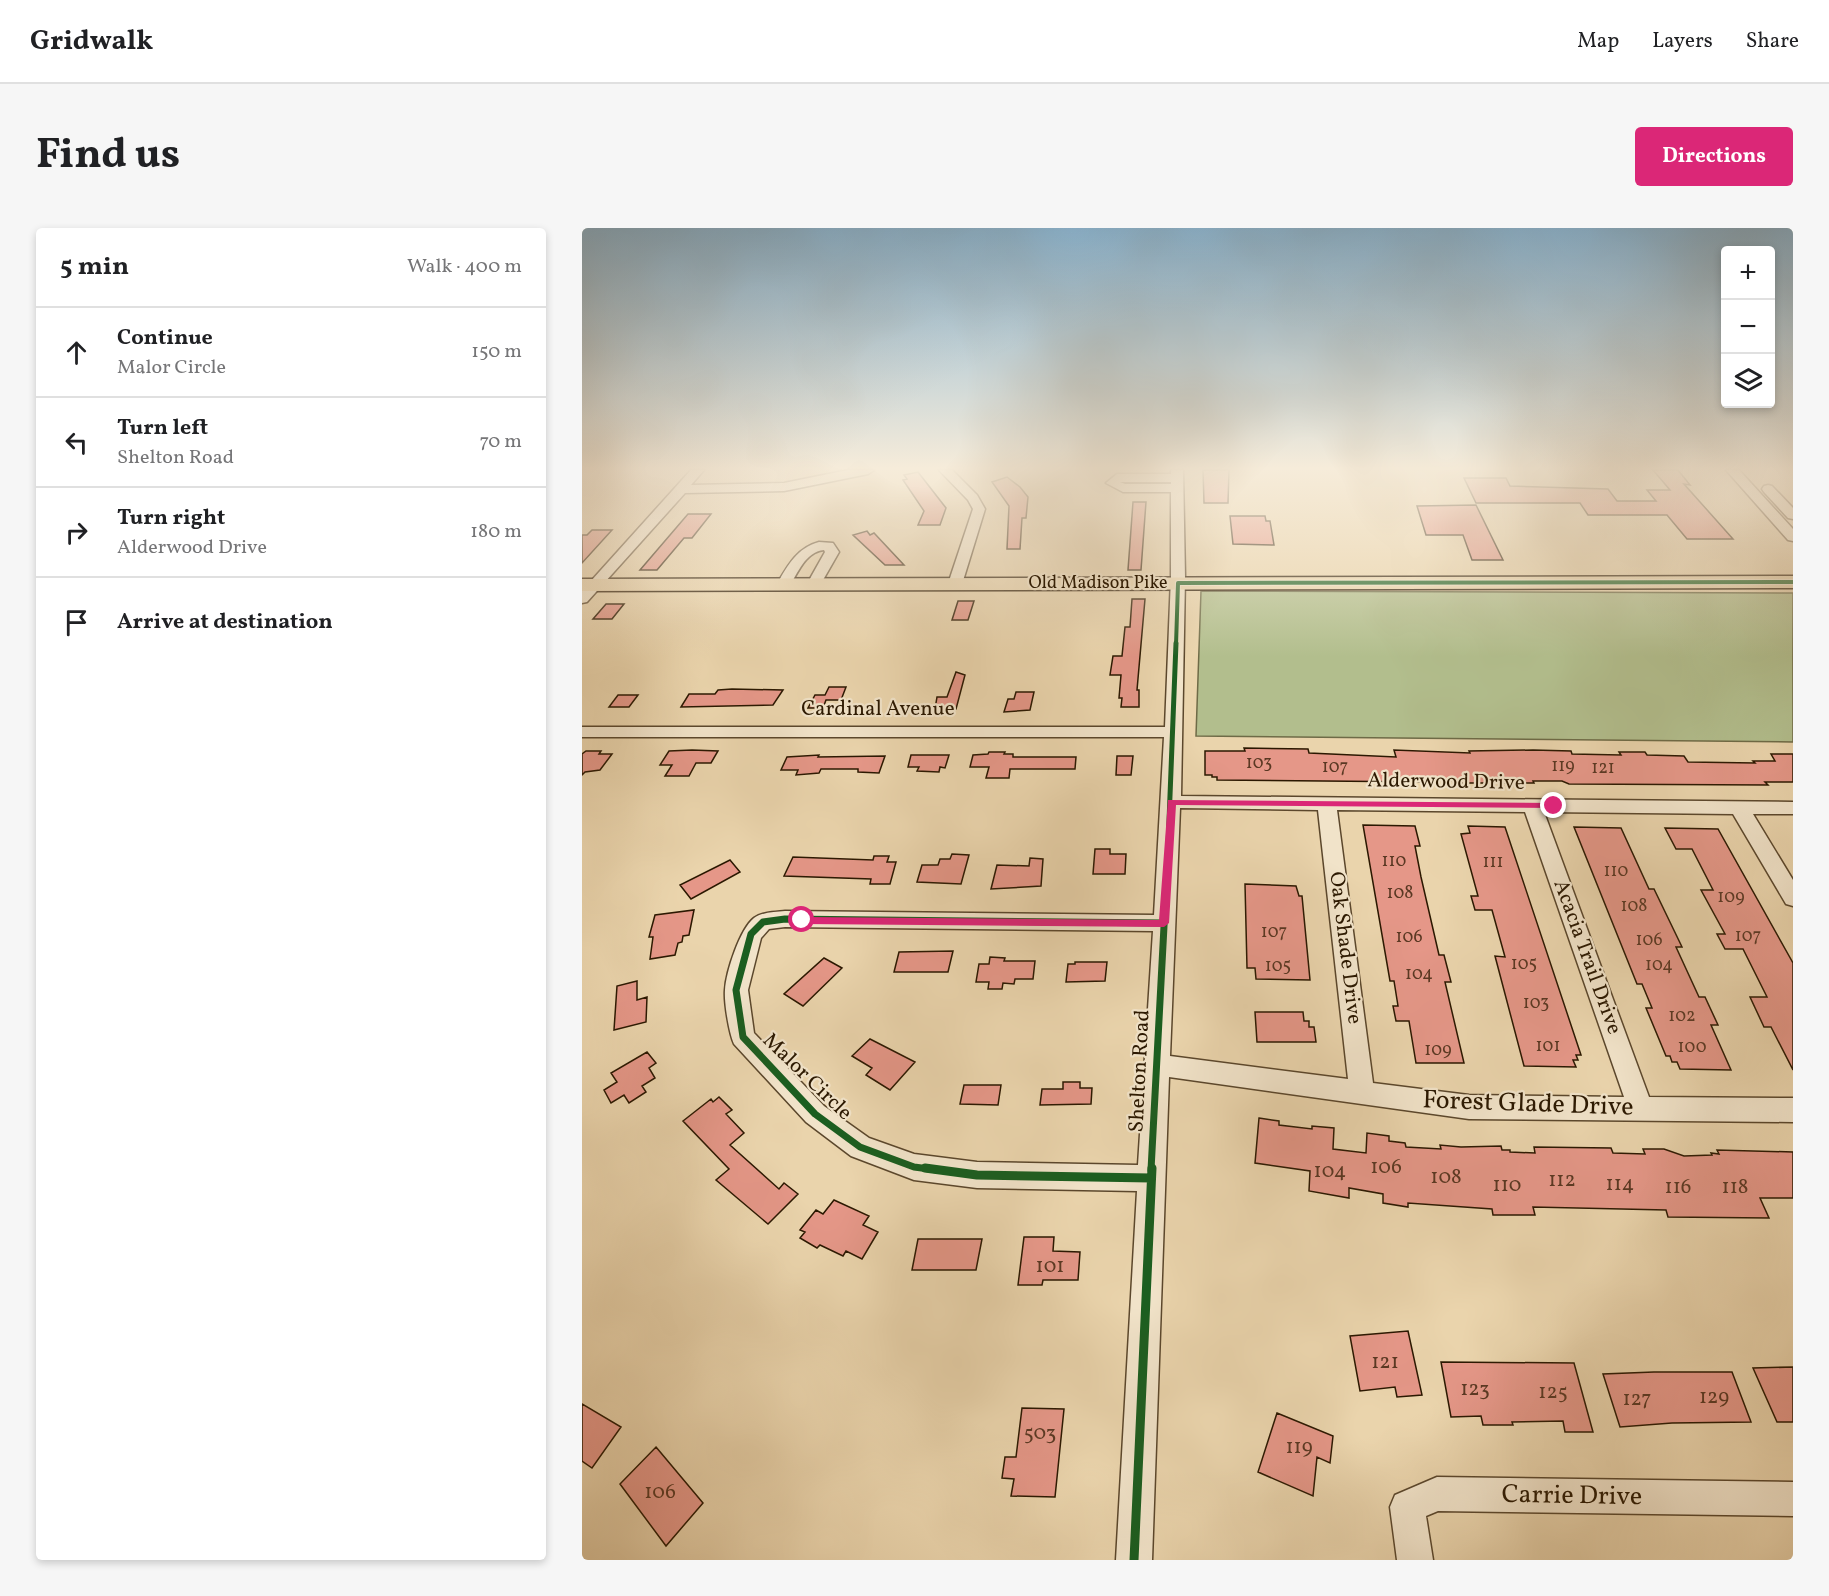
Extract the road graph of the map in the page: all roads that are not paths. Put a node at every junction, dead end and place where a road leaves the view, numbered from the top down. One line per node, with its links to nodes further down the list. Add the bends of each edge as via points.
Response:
1 (644, 532): 9 (street, via 605,576)
2 (972, 532): 8 (street)
3 (1178, 532): 5 (street, Shelton Road)
4 (1793, 582): 5 (main road, Old Madison Pike)
5 (1178, 583): 8 (main road, Old Madison Pike); 12 (street, Shelton Road)
6 (784, 584): 7 (main road, Old Madison Pike); 7 (street, via 804,552 828,546 832,552); 9 (main road, Old Madison Pike)
7 (814, 584): 8 (main road, Old Madison Pike)
8 (955, 584)
9 (588, 585): 10 (street)
10 (582, 599)
11 (582, 732): 12 (street, Cardinal Avenue)
12 (1174, 732): 13 (street, Shelton Road)
13 (1171, 802): 14 (street, Alderwood Drive); 19 (street, Shelton Road)
14 (1327, 803): 15 (street, Alderwood Drive); 21 (street, Oak Shade Drive)
15 (1533, 805): 16 (street, Alderwood Drive); 22 (street, Acacia Trail Drive)
16 (1739, 807): 17 (street, Alderwood Drive); 18 (street)
17 (1793, 808)
18 (1793, 898)
19 (1164, 923): 20 (street, Shelton Road); 24 (street, Malor Circle, via 785,919 763,922 752,934 736,990 743,1037 815,1114 860,1147 915,1167 977,1175)
20 (1157, 1065): 21 (street, Forest Glade Drive); 24 (street, Shelton Road)
21 (1362, 1092): 22 (street, Forest Glade Drive, via 1469,1107)
22 (1641, 1108): 23 (street, Forest Glade Drive)
23 (1793, 1110)
24 (1150, 1178): 26 (street, Shelton Road)
25 (1793, 1499): 27 (street, Carrie Drive, via 1437,1494 1407,1507)
26 (1134, 1560)
27 (1416, 1560)

